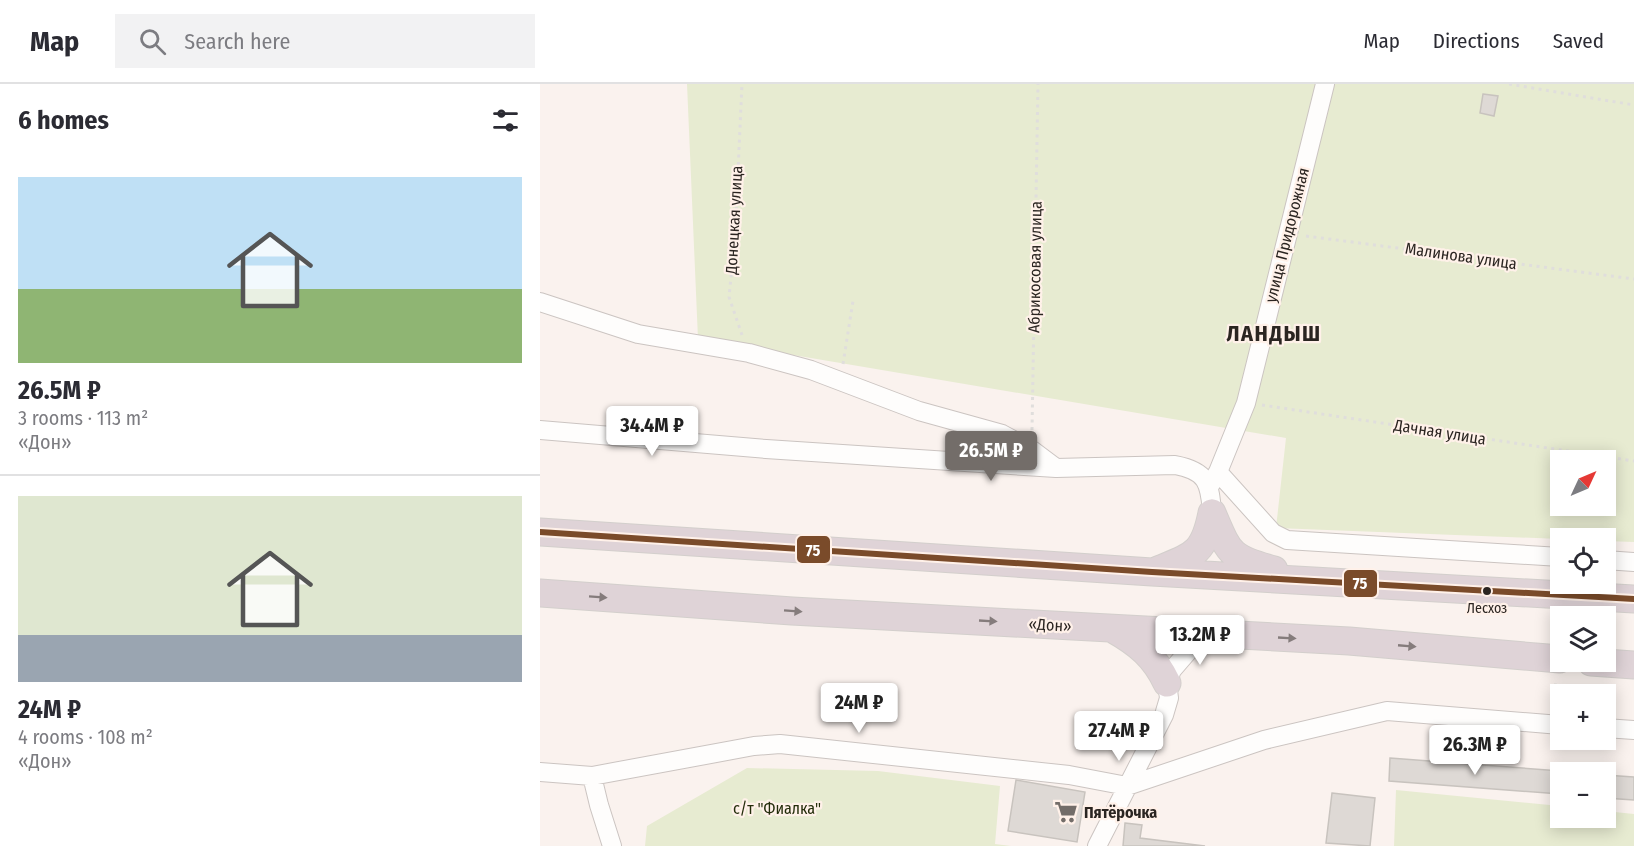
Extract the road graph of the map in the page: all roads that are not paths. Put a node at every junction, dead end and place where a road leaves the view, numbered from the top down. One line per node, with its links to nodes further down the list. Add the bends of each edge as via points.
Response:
1 (1325, 84): 5 (street, улица Придорожная, via 1246,403)
2 (540, 302): 4 (street, via 638,334 786,362 919,411 1002,434)
3 (540, 430): 4 (street)
4 (1056, 468): 5 (street, via 1175,465 1200,473)
5 (1213, 490): 7 (street, via 1287,540); 10 (highway, via 1203,545 1180,561); 11 (highway, via 1230,551 1239,558)
6 (540, 532): 10 (highway)
7 (1550, 556)
8 (1616, 561): 9 (street)
9 (1634, 562)
10 (1152, 572): 11 (highway)
11 (1315, 582): 13 (highway)
12 (540, 593): 14 (highway, «Дон», one-way to 14)
13 (1634, 599)
14 (1112, 628): 15 (highway, «Дон»); 19 (highway, via 1149,654)
15 (1218, 634): 18 (highway, «Дон», one-way to 18, via 1348,641); 19 (street, via 1191,648 1172,670)
16 (1616, 664): 17 (highway)
17 (1634, 665)
18 (1550, 671)
19 (1167, 683): 25 (street, via 1169,698 1164,716)
20 (1550, 724): 25 (street, via 1387,711 1264,740)
21 (1616, 729): 22 (street)
22 (1634, 730)
23 (540, 772): 24 (street)
24 (592, 776): 25 (street, via 780,744 1069,775); 26 (street)
25 (1127, 786): 27 (street)
26 (612, 846)
27 (1097, 846)

